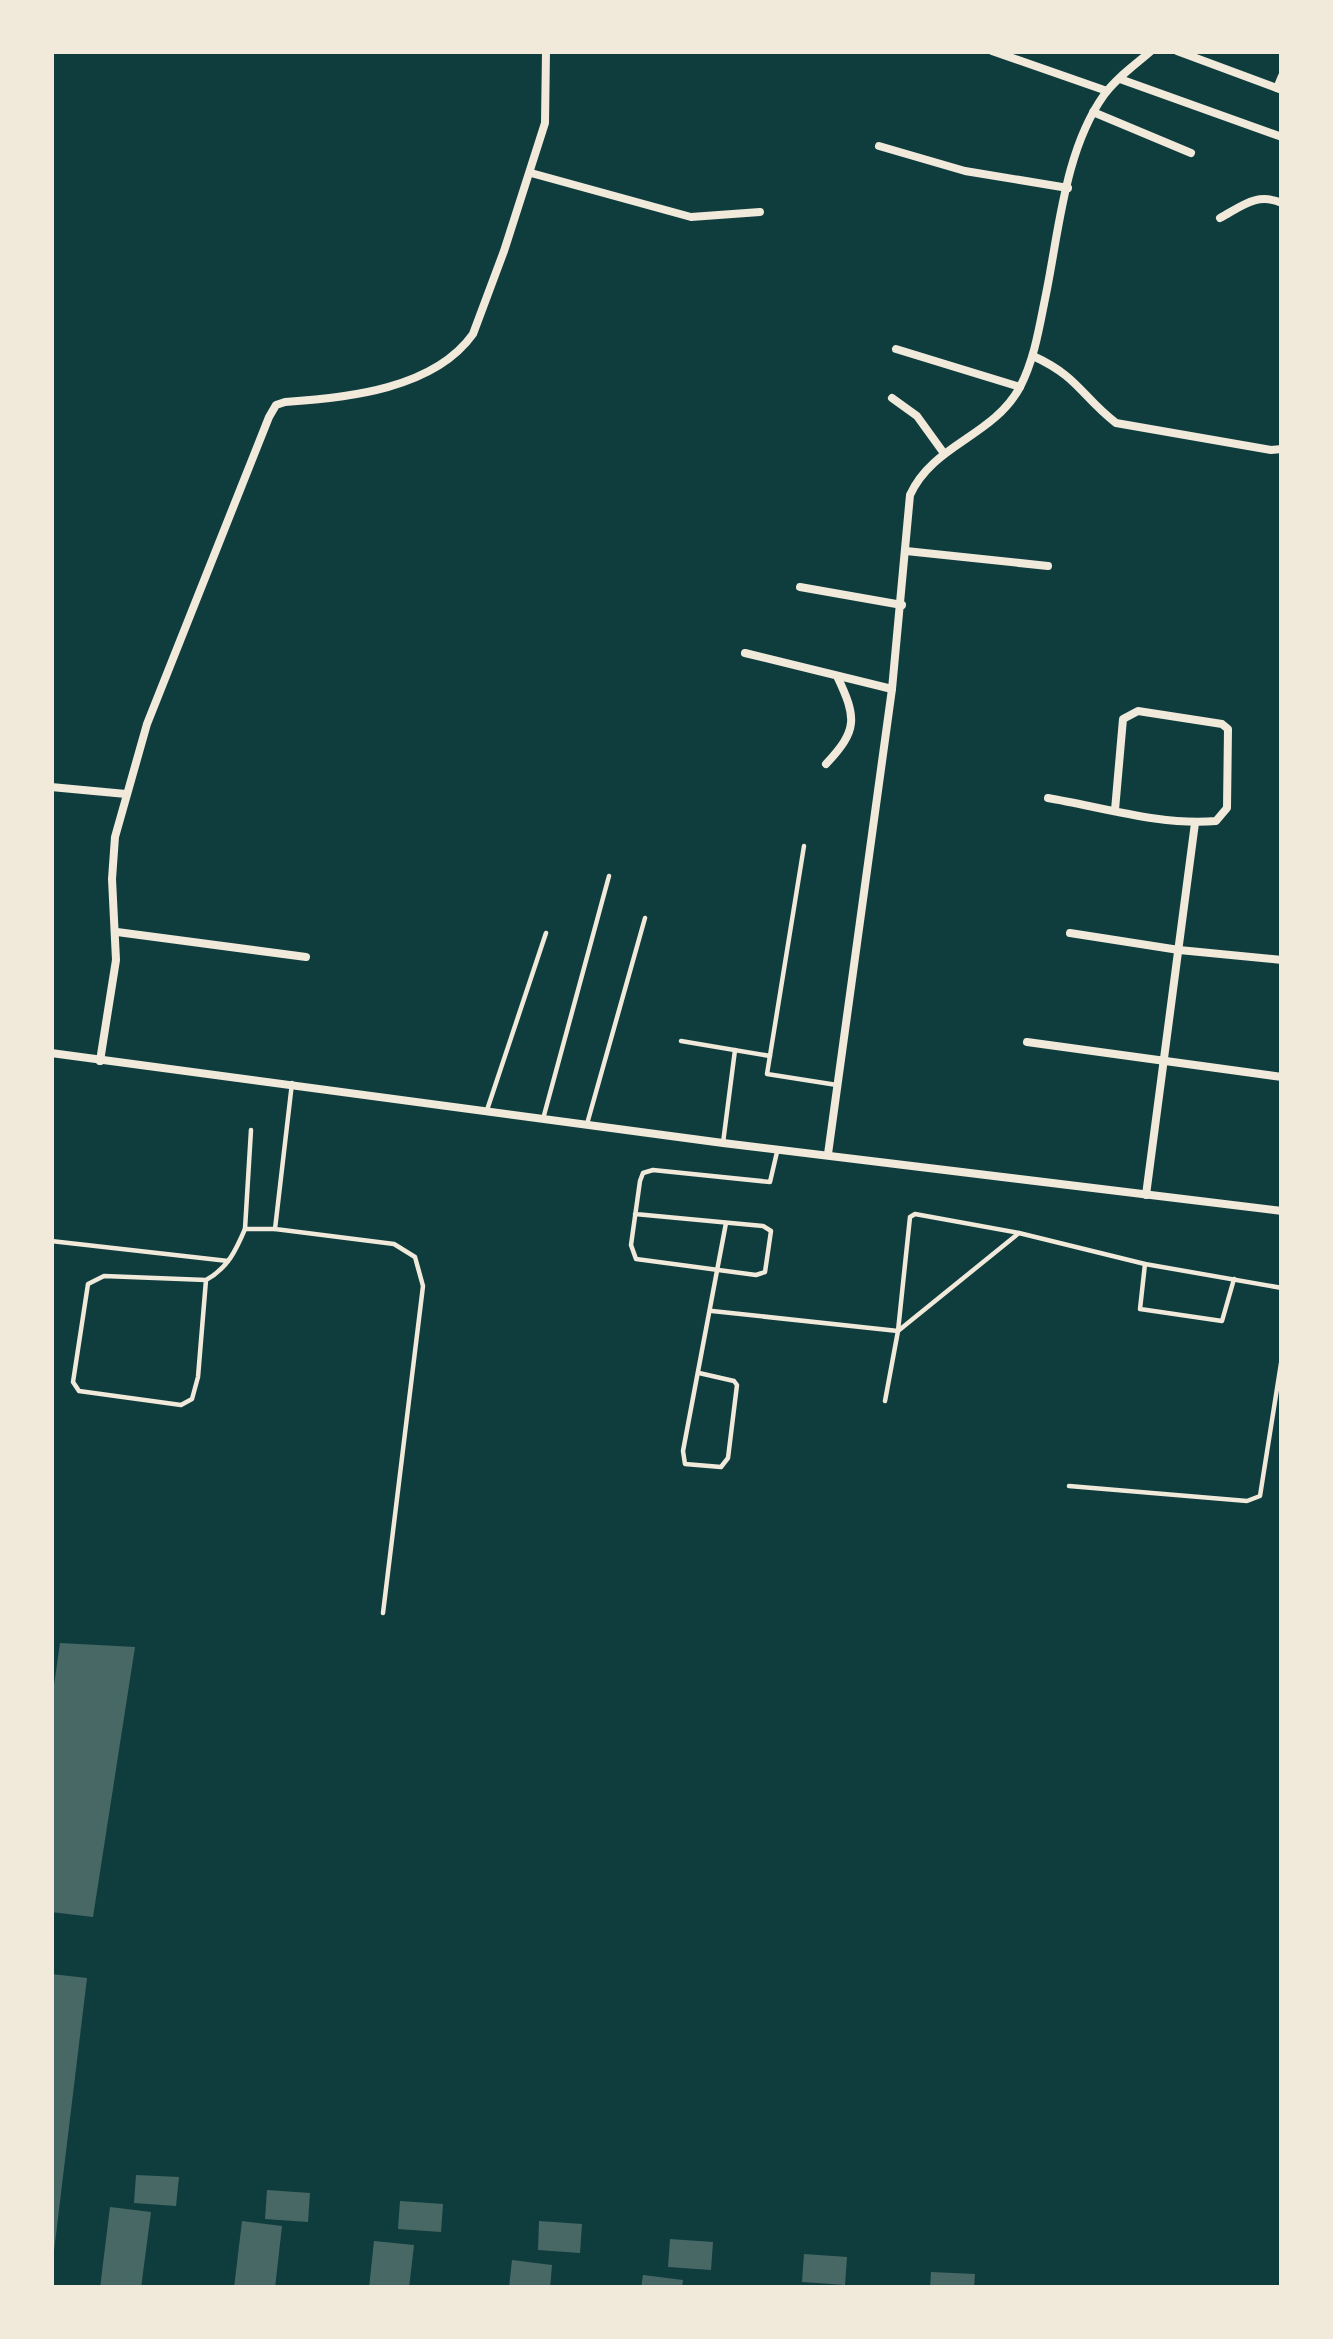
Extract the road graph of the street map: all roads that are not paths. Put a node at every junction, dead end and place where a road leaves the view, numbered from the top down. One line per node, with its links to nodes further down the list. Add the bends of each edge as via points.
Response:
1 (546, 51): 13 (street, via 547,102)
2 (992, 51): 8 (street)
3 (1151, 51): 6 (street)
4 (1178, 51): 7 (street)
5 (1282, 76): 7 (street)
6 (1118, 79): 8 (street); 10 (street)
7 (1280, 89)
8 (1106, 91): 9 (street)
9 (1093, 112): 12 (street); 14 (street)
10 (1282, 137)
11 (879, 146): 14 (street)
12 (1191, 153)
13 (531, 173): 16 (street, via 691,217); 33 (street, via 462,350 376,393 276,405)
14 (1068, 188): 19 (street)
15 (1282, 202): 17 (street, via 1256,197)
16 (760, 212)
17 (1220, 218)
18 (896, 349): 20 (street)
19 (1033, 356): 20 (street); 22 (street, via 1063,370 1116,423)
20 (1020, 387): 23 (street, via 992,424)
21 (892, 398): 23 (street)
22 (1282, 449)
23 (943, 452): 24 (street, via 910,495)
24 (906, 551): 25 (street); 27 (street)
25 (1048, 566)
26 (800, 587): 27 (street)
27 (902, 605): 30 (street)
28 (745, 652): 29 (street)
29 (837, 676): 30 (street); 31 (street, via 853,723)
30 (892, 689): 55 (street)
31 (826, 764)
32 (51, 788): 33 (street)
33 (126, 794): 40 (street, via 112,879)
34 (1048, 798): 35 (street)
35 (1114, 810): 36 (street); 36 (street, via 1129,713 1222,724 1231,737 1224,816)
36 (1195, 823): 43 (street)
37 (804, 846): 50 (lane)
38 (609, 876): 57 (lane)
39 (645, 918): 58 (lane)
40 (117, 932): 44 (street); 51 (street)
41 (546, 933): 56 (lane)
42 (1070, 933): 43 (street)
43 (1180, 950): 45 (street); 52 (street)
44 (306, 958)
45 (1282, 960)
46 (681, 1041): 48 (lane)
47 (1027, 1042): 52 (street)
48 (735, 1050): 50 (lane); 60 (lane)
49 (51, 1053): 51 (street)
50 (770, 1056): 55 (lane, via 767,1074)
51 (100, 1061): 54 (street)
52 (1166, 1061): 53 (street); 63 (street)
53 (1282, 1078)
54 (292, 1083): 56 (street); 68 (lane)
55 (837, 1085): 62 (street)
56 (487, 1110): 57 (street)
57 (543, 1119): 58 (street)
58 (587, 1124): 60 (street)
59 (251, 1130): 67 (lane)
60 (723, 1143): 61 (street)
61 (778, 1148): 62 (street); 65 (lane, via 770,1182 643,1173)
62 (828, 1154): 63 (street)
63 (1146, 1195): 64 (street)
64 (1282, 1211)
65 (635, 1214): 66 (lane); 73 (lane, via 636,1259)
66 (726, 1222): 73 (lane); 73 (lane, via 771,1231 768,1266 756,1275)
67 (245, 1228): 68 (lane); 71 (lane)
68 (275, 1228): 83 (lane, via 394,1244 416,1257 423,1286)
69 (1019, 1233): 72 (lane); 78 (lane); 78 (lane, via 910,1217)
70 (51, 1241): 71 (lane)
71 (228, 1262): 75 (lane)
72 (1145, 1264): 74 (lane); 74 (lane, via 1140,1309 1222,1321)
73 (718, 1270): 77 (lane)
74 (1234, 1279): 76 (lane)
75 (206, 1280): 75 (lane, via 192,1399 181,1405 80,1391 73,1382 88,1284 104,1276)
76 (1282, 1288)
77 (712, 1311): 78 (lane); 80 (lane)
78 (898, 1331): 81 (lane)
79 (1282, 1357): 82 (lane, via 1261,1496)
80 (699, 1373): 80 (lane, via 685,1464 714,1470 728,1458 737,1385)
81 (885, 1401)
82 (1069, 1486)
83 (383, 1612)

